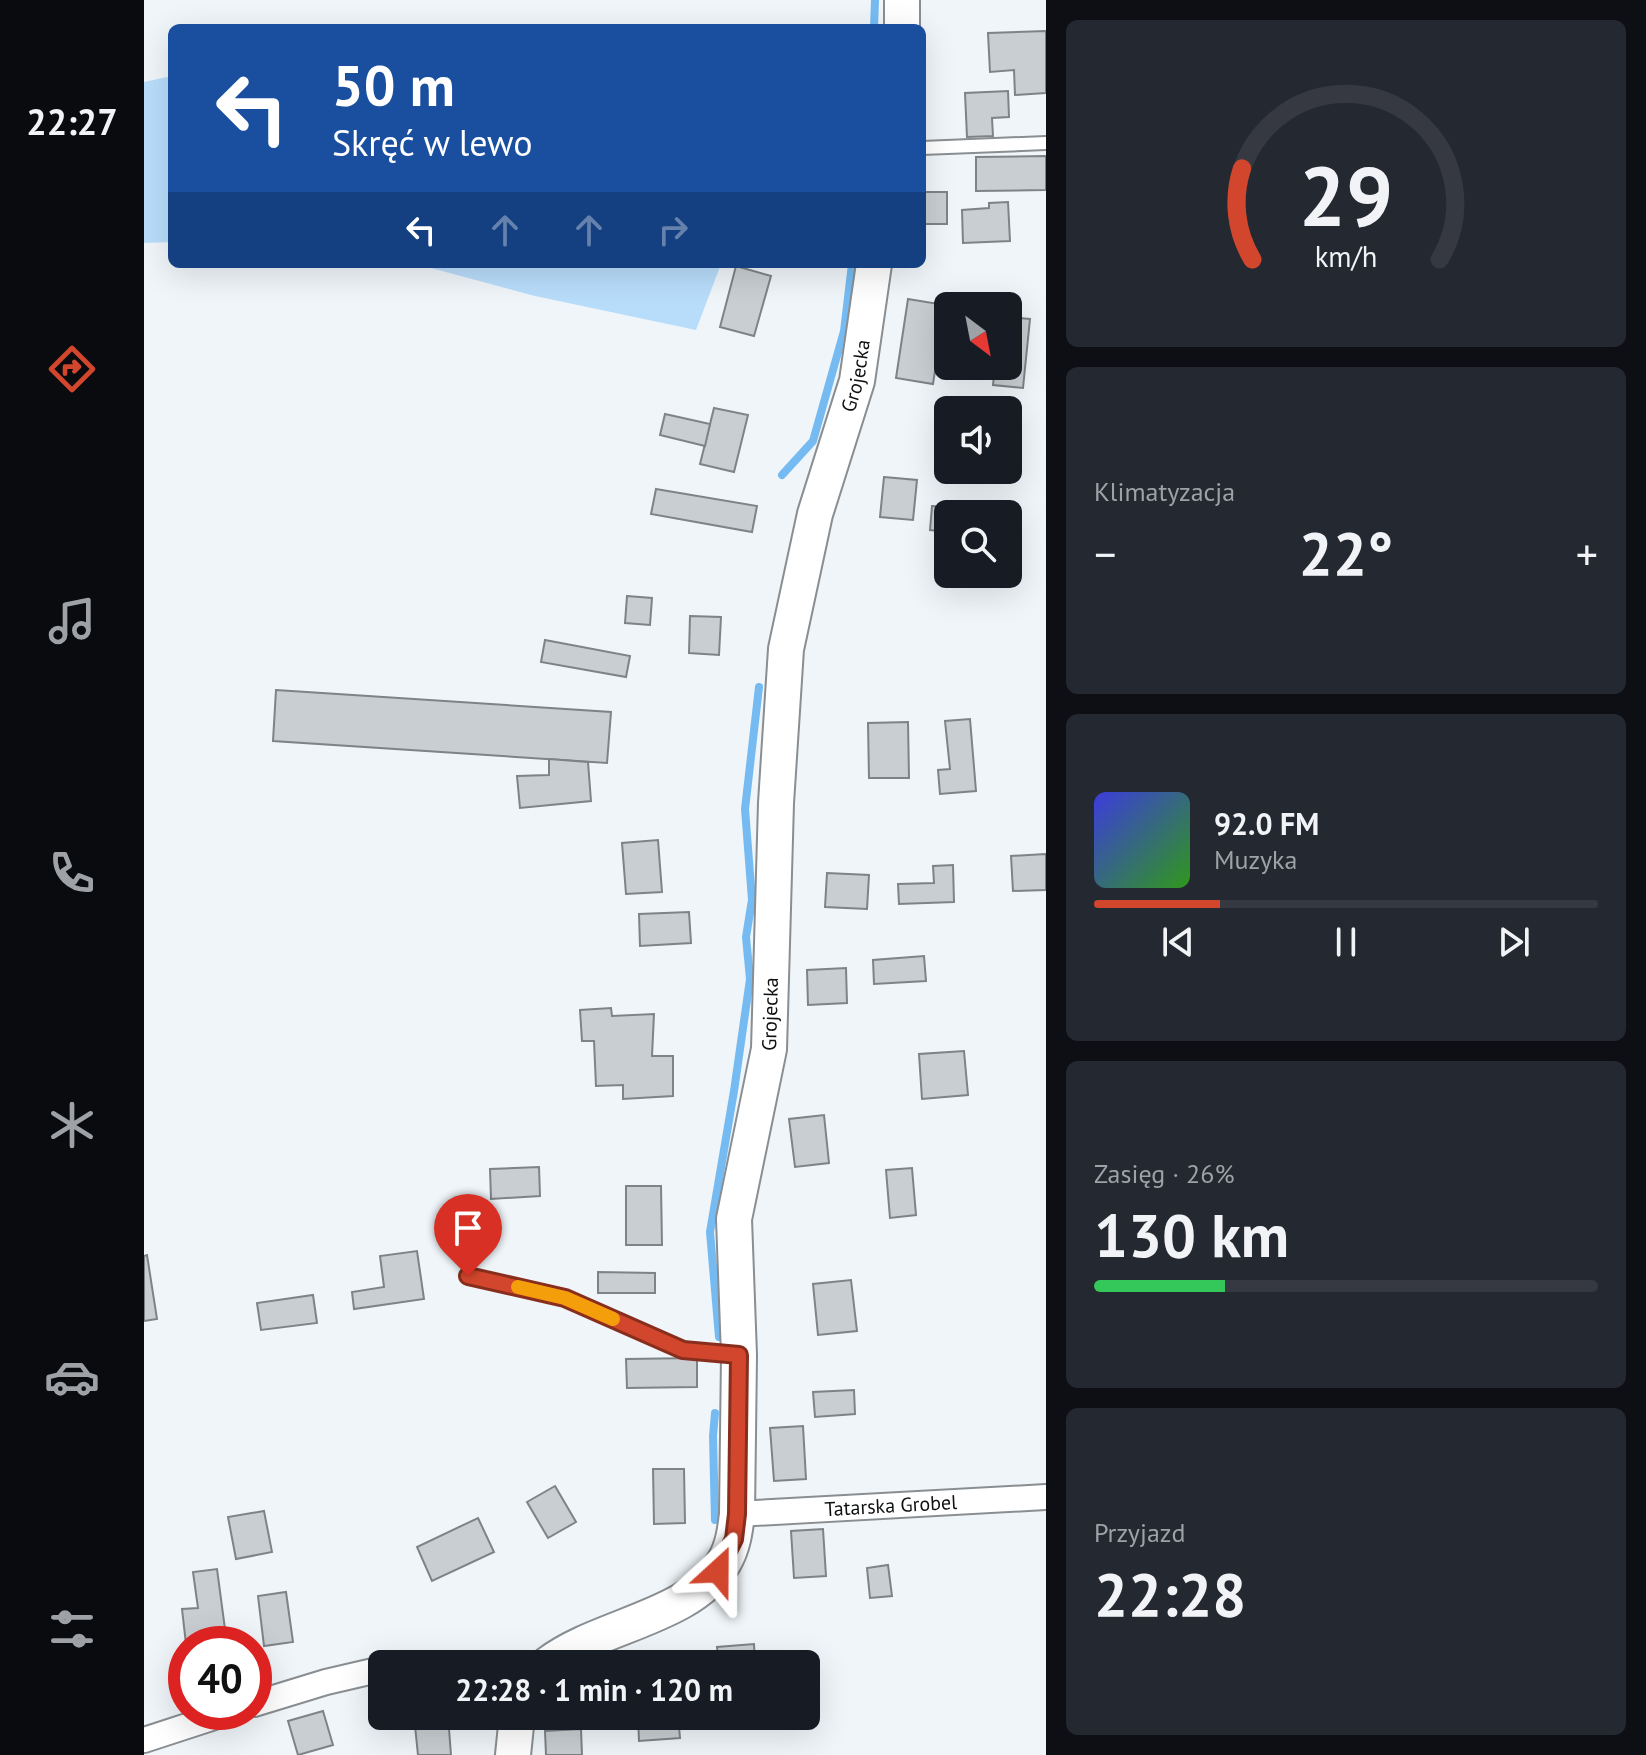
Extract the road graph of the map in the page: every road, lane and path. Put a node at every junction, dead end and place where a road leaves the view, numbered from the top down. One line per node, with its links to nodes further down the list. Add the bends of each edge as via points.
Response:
1 (902, 0): 2 (street)
2 (902, 24)
3 (1046, 143): 4 (lane)
4 (926, 148)
5 (873, 268): 7 (street, Grojecka, via 857,381 815,514 786,649 769,1049 734,1219)
6 (468, 1276): 7 (lane, via 565,1298 683,1350)
7 (739, 1355): 9 (street, Grojecka)
8 (1046, 1497): 9 (street, Tatarska Grobel)
9 (737, 1514): 10 (street, Grojecka, via 724,1564 702,1588)
10 (569, 1650)
11 (368, 1673): 12 (street)
12 (272, 1699)
13 (175, 1730): 15 (street)
14 (516, 1730): 16 (street)
15 (144, 1740)
16 (513, 1755)

